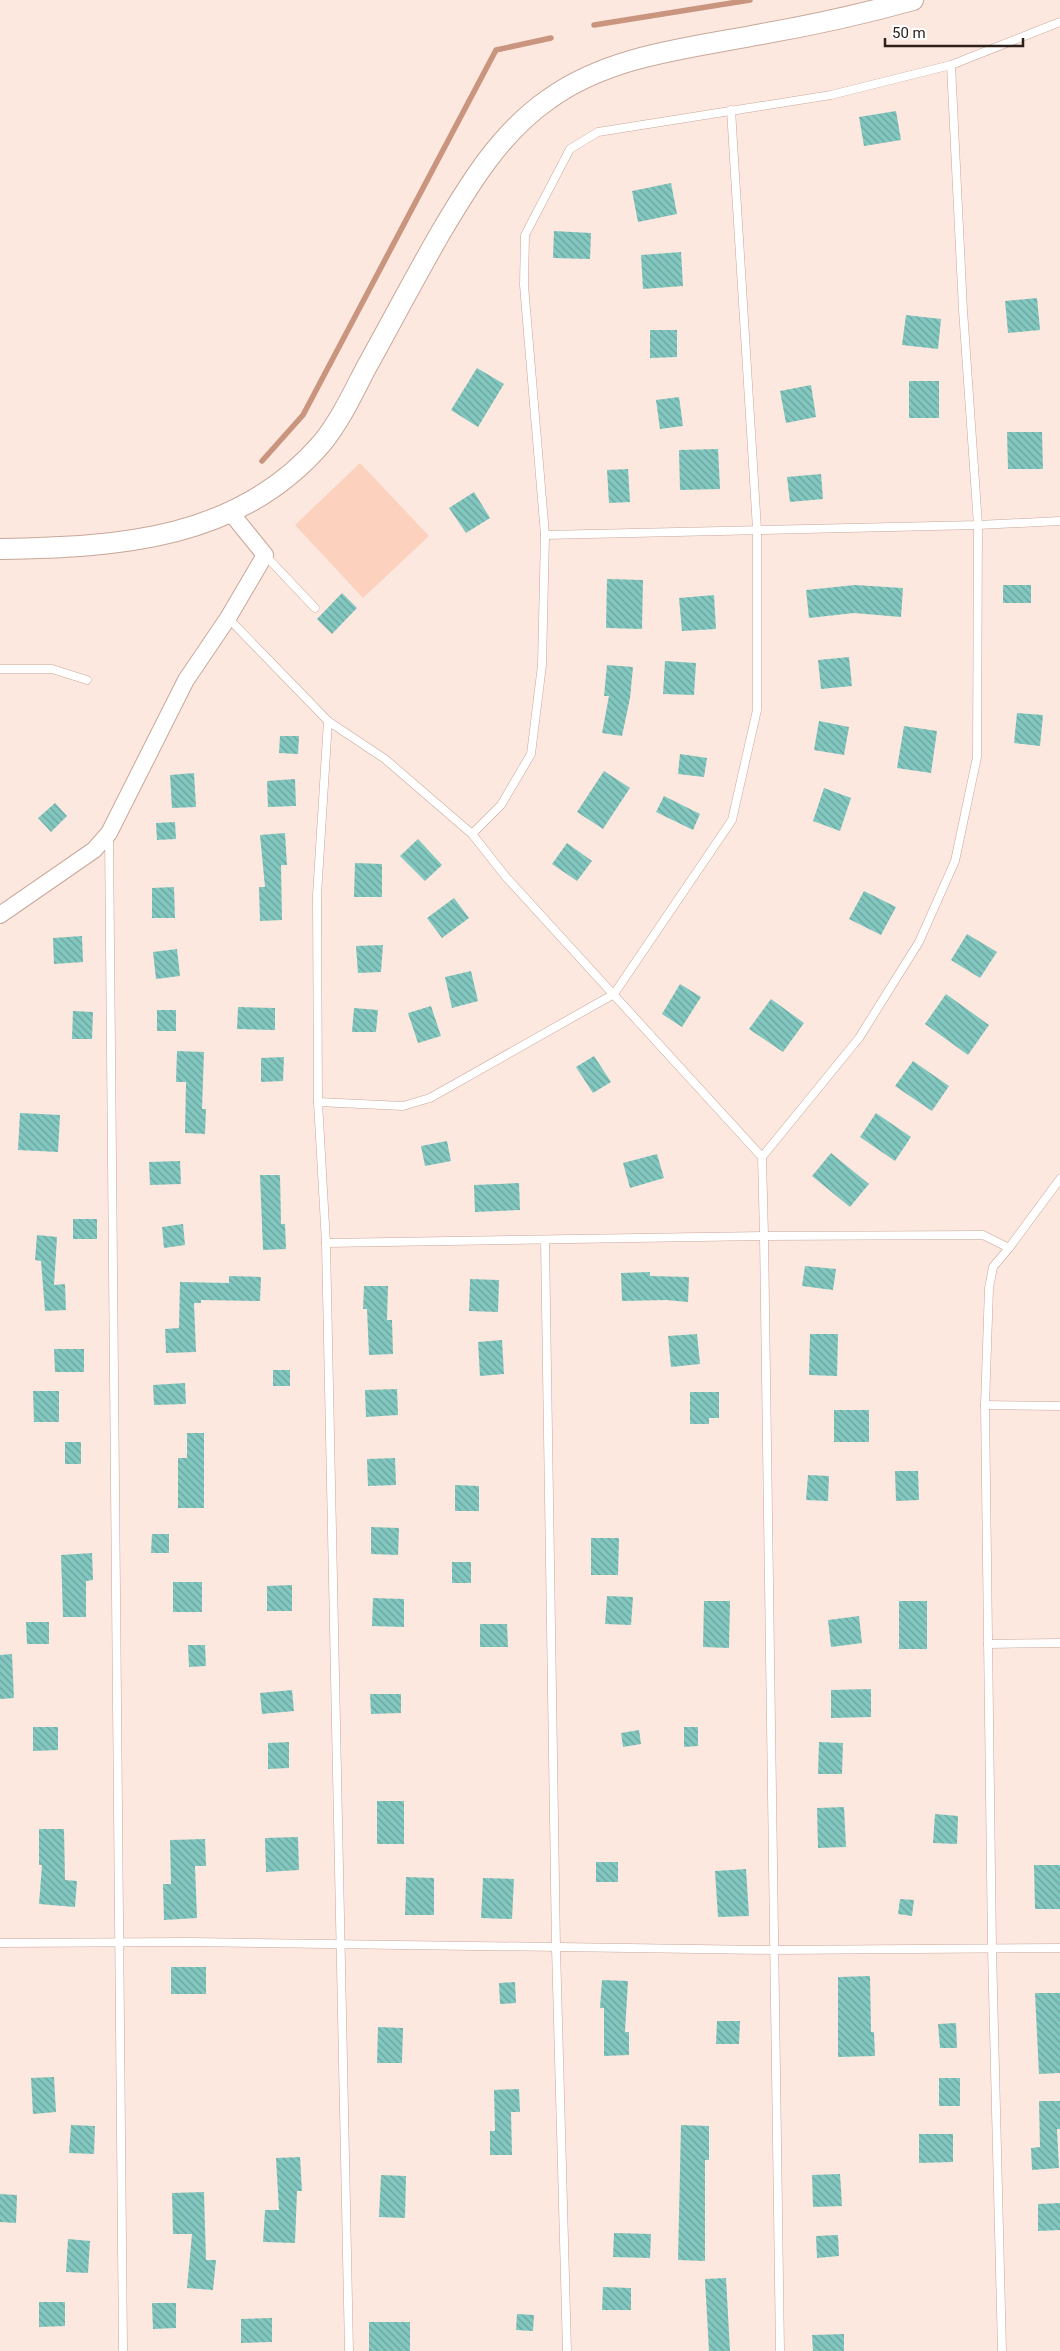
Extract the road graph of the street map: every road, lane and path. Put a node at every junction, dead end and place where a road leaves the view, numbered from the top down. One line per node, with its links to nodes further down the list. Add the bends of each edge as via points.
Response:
1 (914, 0): 5 (street, via 840,20 657,54 587,75 547,99 512,132 476,174 324,441 292,474)
2 (1060, 22): 3 (lane)
3 (951, 65): 4 (lane, via 831,95); 7 (lane)
4 (732, 110): 8 (lane); 9 (lane, via 598,132 570,149 525,235 524,285)
5 (231, 513): 10 (street, via 145,540 62,548); 11 (street)
6 (1060, 521): 7 (lane)
7 (978, 525): 8 (lane); 22 (lane, via 977,756 955,861 919,942 859,1038)
8 (758, 529): 9 (lane); 20 (lane, via 757,710 732,820)
9 (546, 535): 18 (lane, via 542,665 531,754 501,805)
10 (0, 549)
11 (265, 555): 12 (lane); 13 (street)
12 (316, 608)
13 (228, 618): 16 (lane); 17 (street, via 186,680)
14 (0, 669): 15 (lane, via 52,669)
15 (87, 680)
16 (328, 721): 18 (lane, via 385,759); 21 (lane, via 318,895)
17 (109, 833): 19 (street, via 94,850); 33 (lane)
18 (472, 834): 20 (lane, via 506,877)
19 (0, 915)
20 (614, 994): 21 (lane, via 430,1098 403,1106); 22 (lane)
21 (318, 1102): 26 (lane)
22 (762, 1157): 24 (lane)
23 (1060, 1179): 27 (lane)
24 (764, 1236): 25 (lane); 27 (lane, via 983,1235); 38 (lane)
25 (545, 1241): 26 (lane); 35 (lane)
26 (326, 1243): 34 (lane)
27 (1009, 1248): 28 (lane, via 993,1267)
28 (985, 1405): 29 (lane); 31 (lane)
29 (1060, 1406)
30 (1060, 1643): 31 (lane)
31 (988, 1644): 37 (lane)
32 (0, 1943): 33 (lane)
33 (120, 1943): 34 (lane); 39 (lane)
34 (339, 1944): 35 (lane); 40 (lane)
35 (556, 1948): 38 (lane); 41 (lane)
36 (1060, 1948): 37 (lane)
37 (992, 1949): 38 (lane); 43 (lane)
38 (772, 1950): 42 (lane)
39 (123, 2351)
40 (349, 2351)
41 (567, 2351)
42 (780, 2351)
43 (1002, 2351)

